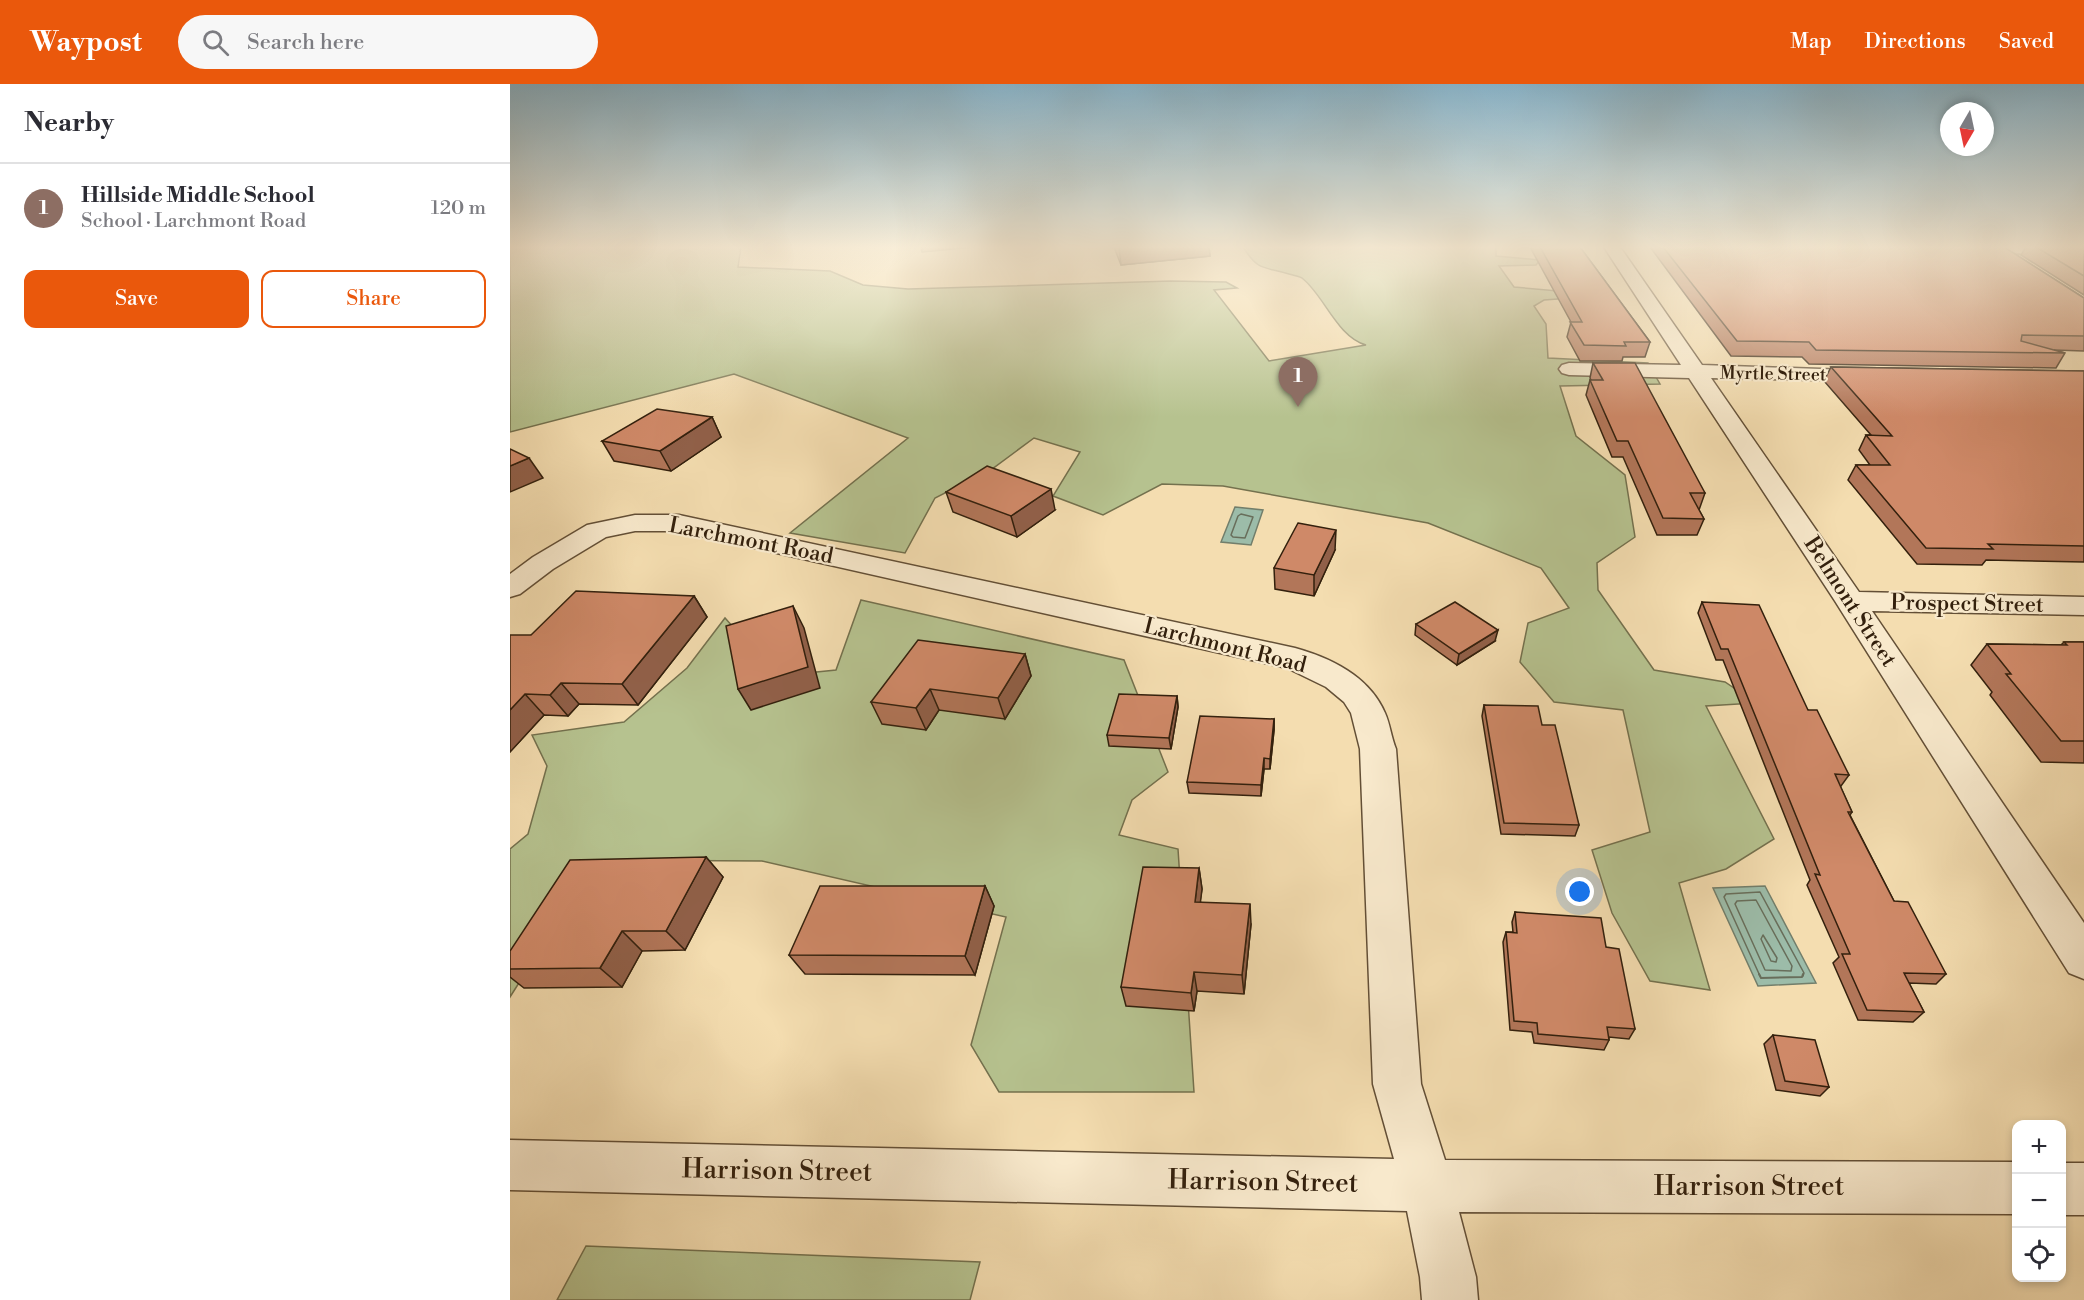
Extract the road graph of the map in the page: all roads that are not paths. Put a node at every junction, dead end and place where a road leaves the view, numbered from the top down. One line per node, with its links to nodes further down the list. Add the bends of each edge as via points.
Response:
1 (1650, 304): 3 (street, Belmont Street)
2 (1569, 369): 3 (street, Myrtle Street)
3 (1696, 372): 4 (street, Myrtle Street); 6 (street, Belmont Street)
4 (1896, 375)
5 (510, 588): 10 (street, Larchmont Road, via 597,531 635,523 679,523 1295,659 1333,675 1368,712 1378,749 1398,1084)
6 (1850, 601): 7 (street, Prospect Street); 8 (street, Belmont Street)
7 (2084, 606)
8 (2084, 959)
9 (510, 1165): 10 (street, Harrison Street)
10 (1427, 1186): 11 (street, Harrison Street); 14 (street, Larchmont Road, via 1448,1277)
11 (2012, 1188)
12 (2066, 1188): 13 (street)
13 (2084, 1189)
14 (1449, 1300)

